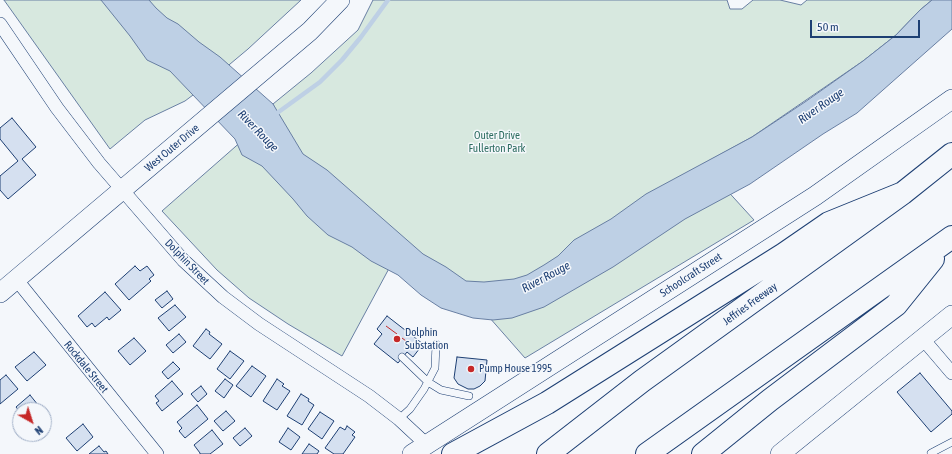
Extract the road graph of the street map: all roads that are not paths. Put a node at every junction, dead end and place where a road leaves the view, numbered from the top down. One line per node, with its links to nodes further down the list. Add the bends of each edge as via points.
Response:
1 (340, 0): 5 (main road, West Outer Drive, via 310,31)
2 (0, 24): 5 (street, Dolphin Street, via 57,108)
3 (952, 99): 19 (main road, Schoolcraft Street, via 815,196)
4 (952, 154): 6 (highway, Jeffries Freeway)
5 (122, 191): 8 (main road, West Outer Drive); 17 (street, Dolphin Street, via 184,260 223,297 259,324 369,396)
6 (903, 192): 22 (highway, via 829,223 547,403); 23 (highway, Jeffries Freeway, via 642,381)
7 (951, 237): 24 (highway); 25 (highway, via 896,305)
8 (16, 280): 9 (main road, West Outer Drive); 21 (street, Rockdale Street)
9 (0, 293)
10 (952, 315): 11 (main road)
11 (923, 338): 14 (street); 26 (main road)
12 (436, 344): 15 (lane, via 435,368)
13 (402, 358): 15 (lane)
14 (952, 373)
15 (428, 382): 16 (lane, via 441,390); 17 (lane, via 410,409)
16 (469, 396)
17 (399, 420): 19 (street, Dolphin Street)
18 (952, 442): 20 (lane)
19 (419, 449)
20 (931, 453)
21 (157, 454)
22 (453, 454)
23 (548, 454)
24 (647, 454)
25 (703, 454)
26 (780, 454)

